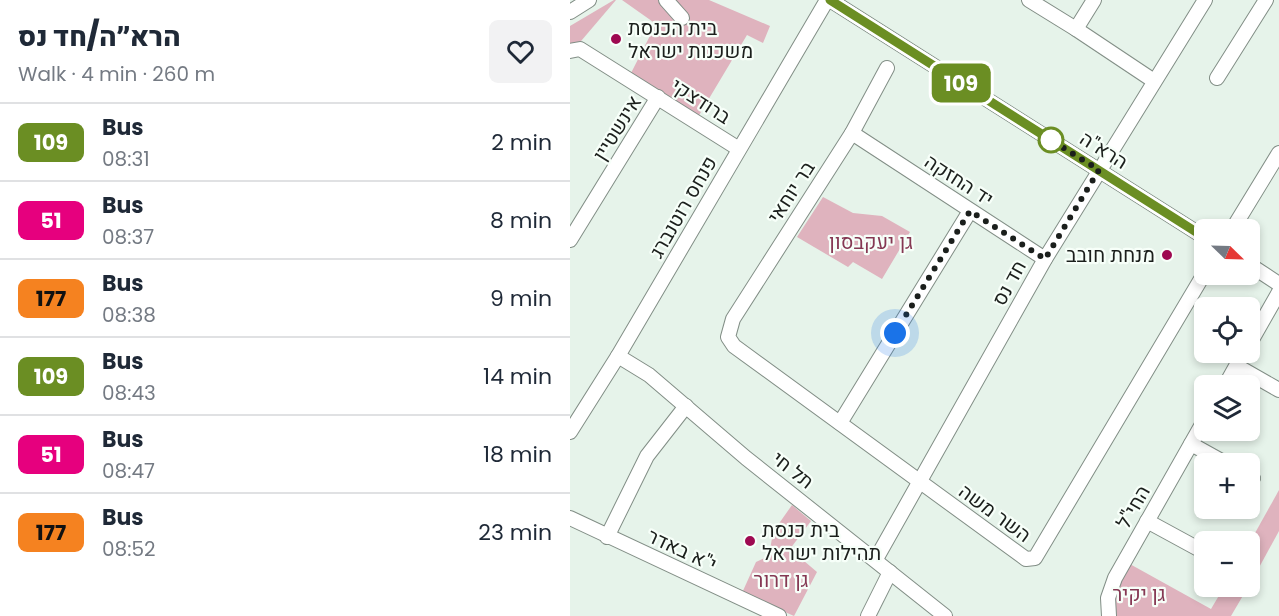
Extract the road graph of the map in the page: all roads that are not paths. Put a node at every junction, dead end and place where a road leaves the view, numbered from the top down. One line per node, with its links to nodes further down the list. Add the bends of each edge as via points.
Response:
1 (589, 0): 8 (street)
2 (666, 0): 9 (street)
3 (828, 0): 17 (street, פנחס רוטנברג); 19 (street, הרא"ה)
4 (1029, 0): 10 (street)
5 (1094, 0): 10 (street)
6 (1204, 0): 14 (street, חד נס)
7 (1266, 0): 13 (street)
8 (570, 12)
9 (682, 18)
10 (1076, 29): 14 (street)
11 (575, 50): 15 (street, ברודצקי)
12 (887, 68): 16 (street, בר יוחאי)
13 (1217, 78)
14 (1154, 81): 19 (street, חד נס)
15 (658, 97): 17 (street, ברודצקי); 23 (street, אינשטיין)
16 (852, 133): 20 (street, יד החזקה); 30 (street, בר יוחאי, via 733,319)
17 (739, 149): 31 (street, פנחס רוטנברג)
18 (1279, 153): 21 (street)
19 (1099, 170): 22 (street, הרא"ה); 24 (street, חד נס)
20 (970, 211): 24 (street, יד החזקה); 37 (street)
21 (1239, 219)
22 (1194, 231)
23 (571, 238)
24 (1045, 259): 42 (street, חד נס)
25 (1260, 272): 26 (street)
26 (1279, 284)
27 (1197, 285): 42 (street, השר משה, via 1035,558 1026,559)
28 (1279, 292): 29 (street)
29 (1260, 326)
30 (729, 337): 37 (street, השר משה, via 734,346)
31 (618, 356): 36 (street, תל חי, via 649,375); 38 (street, פנחס רוטנברג)
32 (1238, 363): 33 (street)
33 (1236, 366): 34 (street); 35 (street)
34 (1231, 375)
35 (1279, 390)
36 (686, 406): 45 (street, via 647,456); 47 (street, תל חי)
37 (840, 423): 42 (street, השר משה)
38 (570, 432)
39 (1194, 439): 40 (street, החי"ל)
40 (1191, 444): 41 (street); 44 (street, החי"ל)
41 (1207, 453)
42 (920, 482): 47 (street, חד נס)
43 (570, 518): 45 (street, י"א באדר)
44 (1147, 521): 46 (street); 52 (street, החי"ל, via 1115,578 1108,597)
45 (607, 537): 49 (street, י"א באדר)
46 (1194, 547)
47 (876, 559): 48 (street, תל חי)
48 (890, 572): 50 (street); 51 (street, תל חי)
49 (779, 616)
50 (868, 616)
51 (945, 616)
52 (1109, 616)

